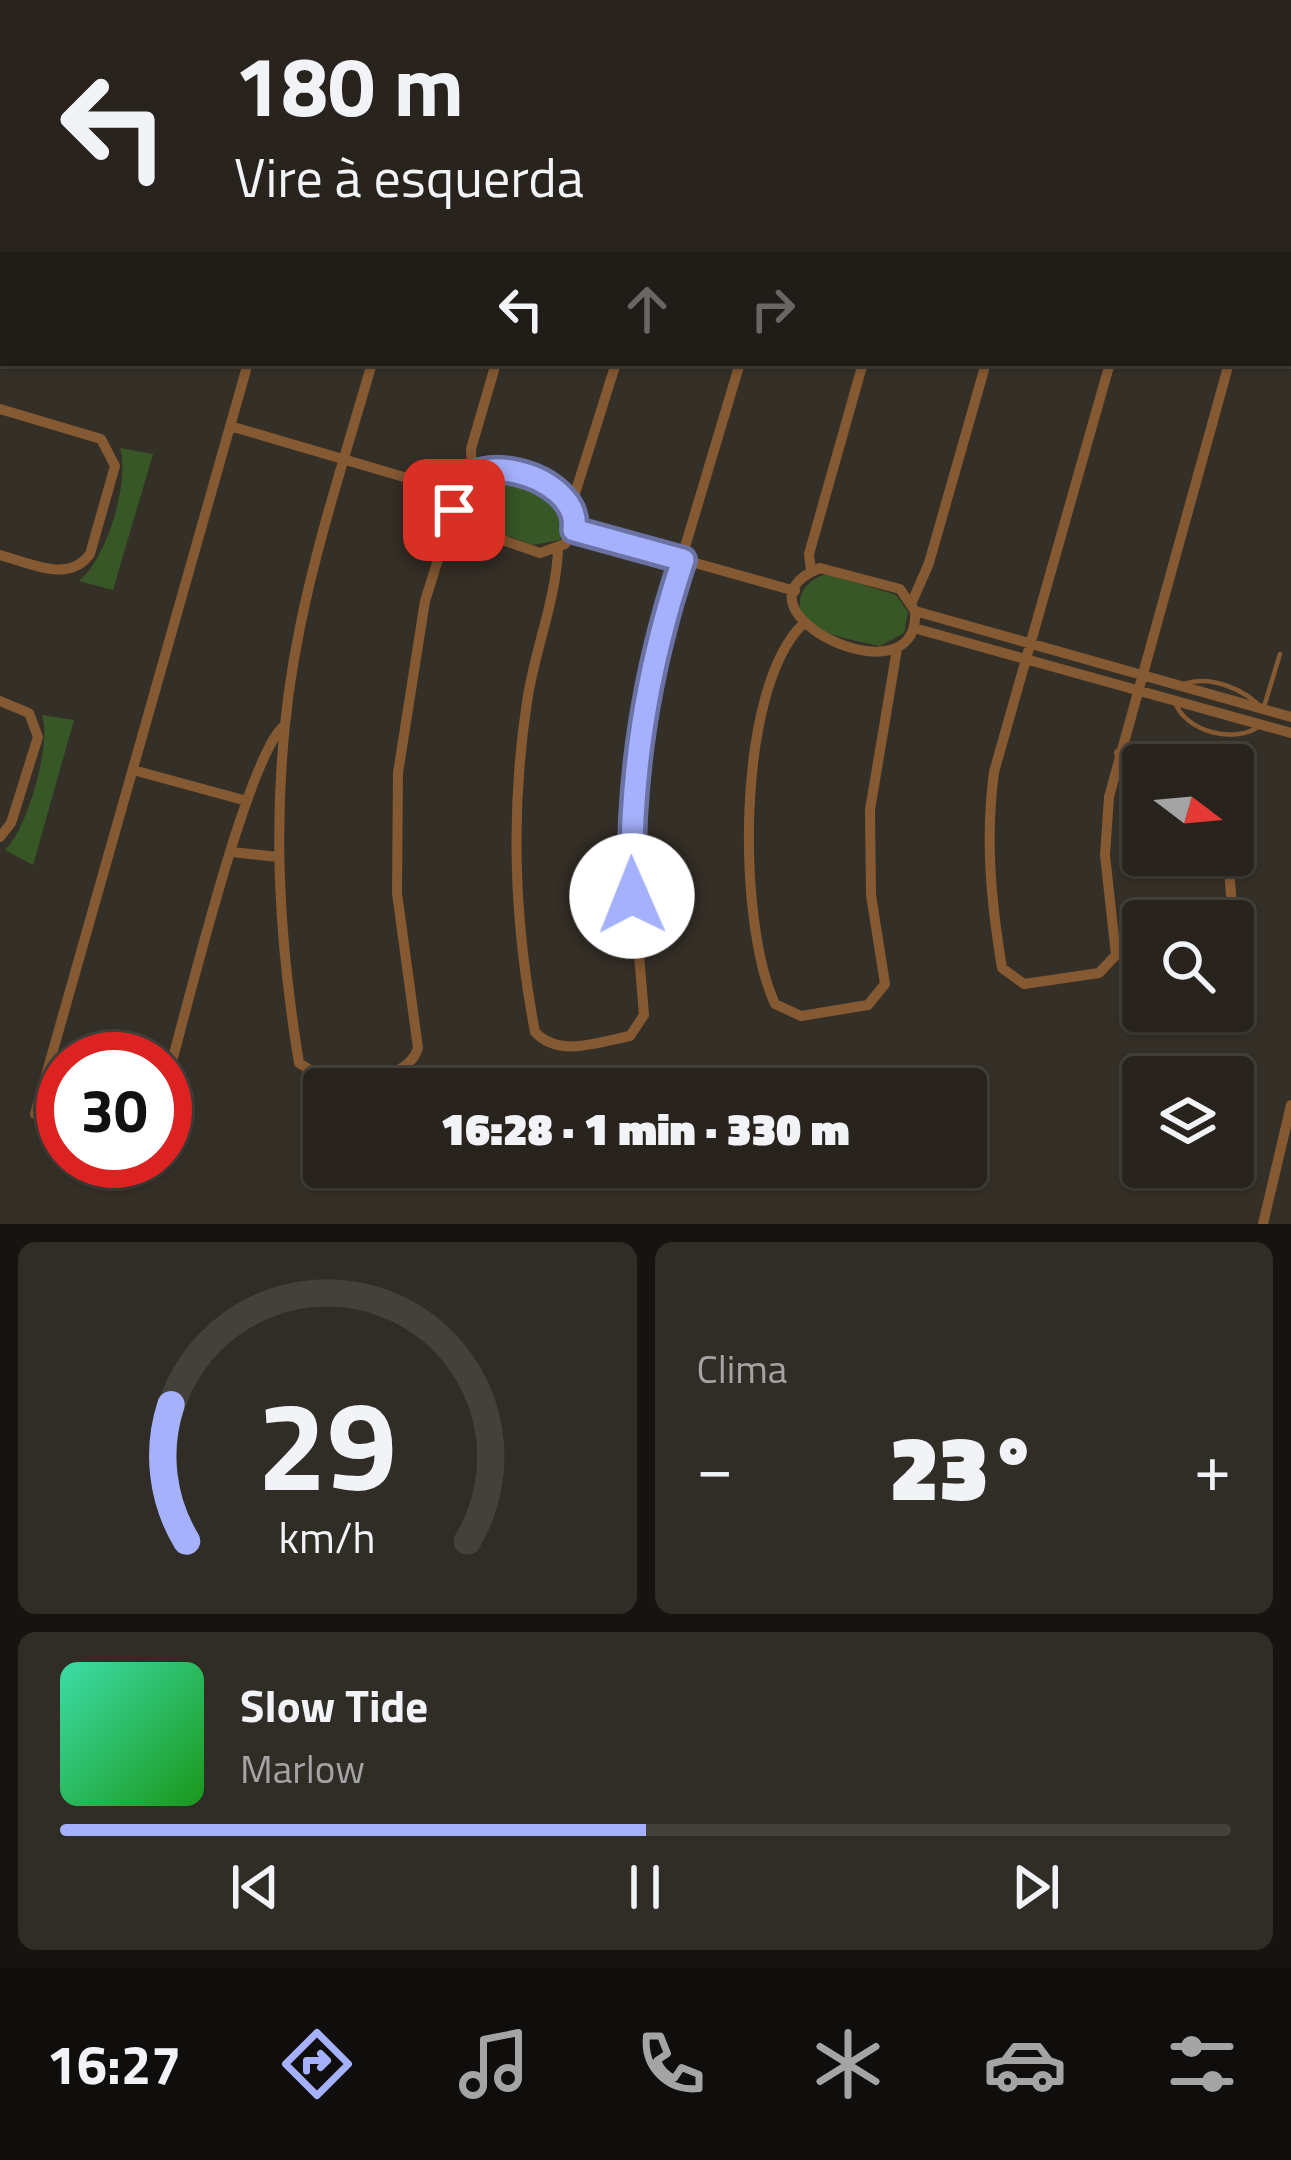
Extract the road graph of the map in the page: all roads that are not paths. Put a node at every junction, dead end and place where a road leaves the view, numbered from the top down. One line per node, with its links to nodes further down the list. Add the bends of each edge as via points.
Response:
1 (247, 366): 11 (street)
2 (371, 366): 12 (street)
3 (495, 366): 13 (street)
4 (615, 366): 15 (street)
5 (739, 366): 20 (street)
6 (862, 366): 21 (street, via 808,554)
7 (985, 366): 23 (street)
8 (1109, 366): 26 (street)
9 (1228, 366): 30 (street)
10 (0, 409): 19 (street, via 101,439 116,466 90,554 77,568)
11 (230, 426): 12 (street); 42 (street)
12 (344, 460): 14 (street); 38 (street, via 309,587)
13 (472, 472): 14 (street); 15 (street, via 490,468 553,486)
14 (455, 493): 16 (street)
15 (572, 503): 17 (street)
16 (457, 518): 18 (street, via 490,539); 46 (street, via 425,602 402,730 398,892 418,1043 405,1069 327,1082 298,1063)
17 (574, 530): 18 (street); 20 (street)
18 (557, 550): 20 (street, via 522,736 515,851 535,1032 557,1046 630,1036 644,1016 632,896 633,783 650,671)
19 (0, 555)
20 (683, 560): 22 (street)
21 (812, 571): 22 (street); 23 (street, via 892,585)
22 (795, 591): 24 (street)
23 (913, 606): 25 (street); 26 (street)
24 (802, 625): 27 (street, via 872,651); 27 (street, via 785,641 769,692 750,820 758,940 772,999 789,1014 868,1005 885,984 869,839)
25 (914, 628): 27 (street); 29 (street)
26 (1028, 644): 29 (street); 30 (street)
27 (897, 649)
28 (1280, 654): 35 (lane)
29 (1024, 659): 32 (street); 40 (street, via 988,830 998,945 1012,980 1099,973 1116,955 1105,834)
30 (1139, 675): 31 (street); 32 (street)
31 (1179, 688): 34 (street); 35 (street)
32 (1135, 690): 34 (street); 40 (street)
33 (0, 701): 44 (street, via 29,713 38,737)
34 (1175, 702): 37 (street); 37 (lane, via 1202,728 1241,735)
35 (1263, 710): 36 (street); 37 (street)
36 (1291, 717)
37 (1261, 725): 39 (street)
38 (284, 726): 43 (street, via 271,736); 46 (street)
39 (1291, 734)
40 (1119, 754): 41 (street)
41 (1122, 755)
42 (133, 770): 43 (street); 47 (street)
43 (247, 801): 45 (street)
44 (0, 837)
45 (232, 852): 46 (street); 48 (street)
46 (278, 857)
47 (58, 1032)
48 (181, 1032)
49 (1291, 1105): 50 (street)
50 (1263, 1224)

